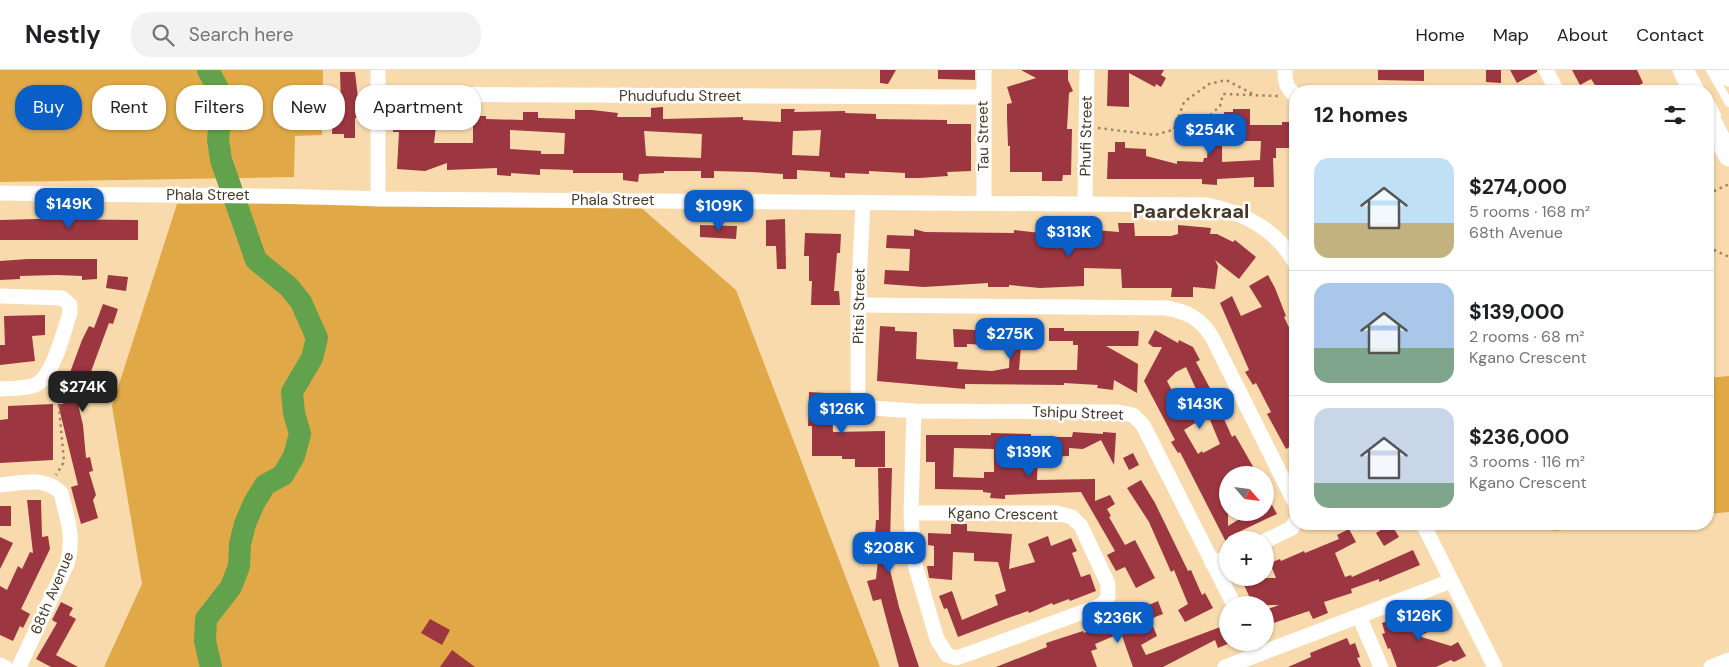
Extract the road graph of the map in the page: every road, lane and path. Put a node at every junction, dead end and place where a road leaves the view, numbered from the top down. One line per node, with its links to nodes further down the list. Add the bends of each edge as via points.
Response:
1 (378, 70): 11 (street)
2 (984, 70): 19 (street, Tau Street)
3 (1087, 70): 22 (street, Phufi Street)
4 (1284, 70): 15 (street)
5 (1546, 70): 12 (street)
6 (1682, 70): 13 (main road)
7 (1693, 70): 14 (lane)
8 (1710, 70): 20 (lane)
9 (1726, 70): 10 (main road)
10 (1729, 76)
11 (378, 85)
12 (1554, 85)
13 (1694, 85)
14 (1696, 85)
15 (1289, 88)
16 (481, 95): 19 (street, Phudufudu Street)
17 (1255, 95): 18 (path); 24 (path, via 1223,94 1220,106 1204,121); 24 (path, via 1226,80 1209,84 1184,102)
18 (1289, 95)
19 (982, 97): 31 (street, Tau Street)
20 (1729, 103)
21 (1714, 118): 25 (main road)
22 (1087, 127): 24 (path, via 1155,134); 32 (street, Phufi Street)
23 (378, 130): 29 (street)
24 (1174, 130)
25 (1729, 156)
26 (1729, 184): 27 (path)
27 (1714, 191)
28 (0, 193): 29 (street, Phala Street, via 253,194)
29 (378, 199): 30 (street, Phala Street)
30 (862, 202): 31 (street, Phala Street); 37 (street, Pitsi Street)
31 (984, 203): 32 (street, Phala Street)
32 (1086, 203): 33 (street, Phala Street, via 1207,204 1225,208)
33 (1289, 241)
34 (1714, 250): 35 (path)
35 (1729, 257)
36 (0, 296): 38 (street, via 55,297 67,300 70,305 49,372)
37 (858, 305): 40 (street, Pitsi Street, via 858,395); 44 (street, via 1166,308 1192,314 1212,337)
38 (41, 382): 39 (street, via 34,386); 42 (path, via 58,396 64,462)
39 (0, 389)
40 (867, 405): 41 (street, Tshipu Street)
41 (914, 411): 45 (street, Kgano Crescent); 50 (street, Tshipu Street, via 1118,412 1132,415 1143,425)
42 (50, 484): 43 (street); 59 (street, 68th Avenue, via 60,493 72,536 72,550)
43 (0, 485)
44 (1289, 491)
45 (911, 513): 45 (street, Kgano Crescent, via 914,561 937,639 943,651 951,657 968,654 1102,605 1108,597 1108,584 1081,526 1072,517 1056,513)
46 (1289, 529): 48 (street)
47 (1426, 530): 51 (street)
48 (1274, 537)
49 (1219, 560): 50 (street)
50 (1212, 563): 52 (street, Tshipu Street)
51 (1451, 581): 53 (street); 62 (street)
52 (1229, 596)
53 (1359, 616): 54 (street); 61 (street)
54 (1274, 643)
55 (1252, 651): 60 (street)
56 (1729, 660): 63 (street)
57 (0, 665): 58 (street)
58 (4, 667)
59 (19, 667)
60 (1225, 667)
61 (1382, 667)
62 (1495, 667)
63 (1711, 667)

